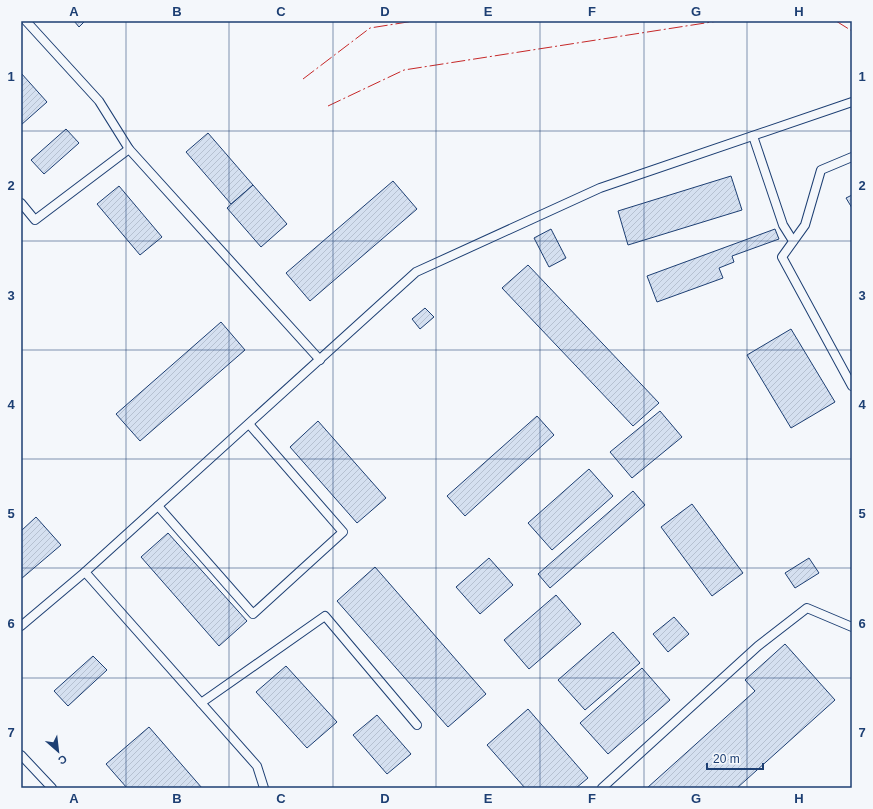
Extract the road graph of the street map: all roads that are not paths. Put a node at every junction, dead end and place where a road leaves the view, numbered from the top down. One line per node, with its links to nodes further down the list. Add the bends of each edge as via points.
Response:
1 (26, 21): 4 (lane, via 99,101)
2 (852, 102): 3 (lane)
3 (753, 136): 7 (lane, via 783,225); 8 (lane, via 600,188 416,272)
4 (129, 149): 6 (lane, via 36,220); 8 (lane)
5 (852, 157): 7 (lane, via 821,170 805,225)
6 (21, 203)
7 (793, 241): 9 (lane, via 782,257)
8 (320, 360): 10 (lane)
9 (852, 386)
10 (249, 424): 11 (lane); 11 (lane, via 343,532 252,614)
11 (158, 506): 12 (lane)
12 (85, 572): 13 (lane); 15 (lane)
13 (21, 626)
14 (852, 627): 20 (lane, via 807,608 758,646)
15 (201, 703): 16 (lane, via 325,616); 19 (lane, via 257,766)
16 (417, 725)
17 (21, 755): 18 (lane)
18 (52, 788)
19 (264, 788)
20 (602, 788)

